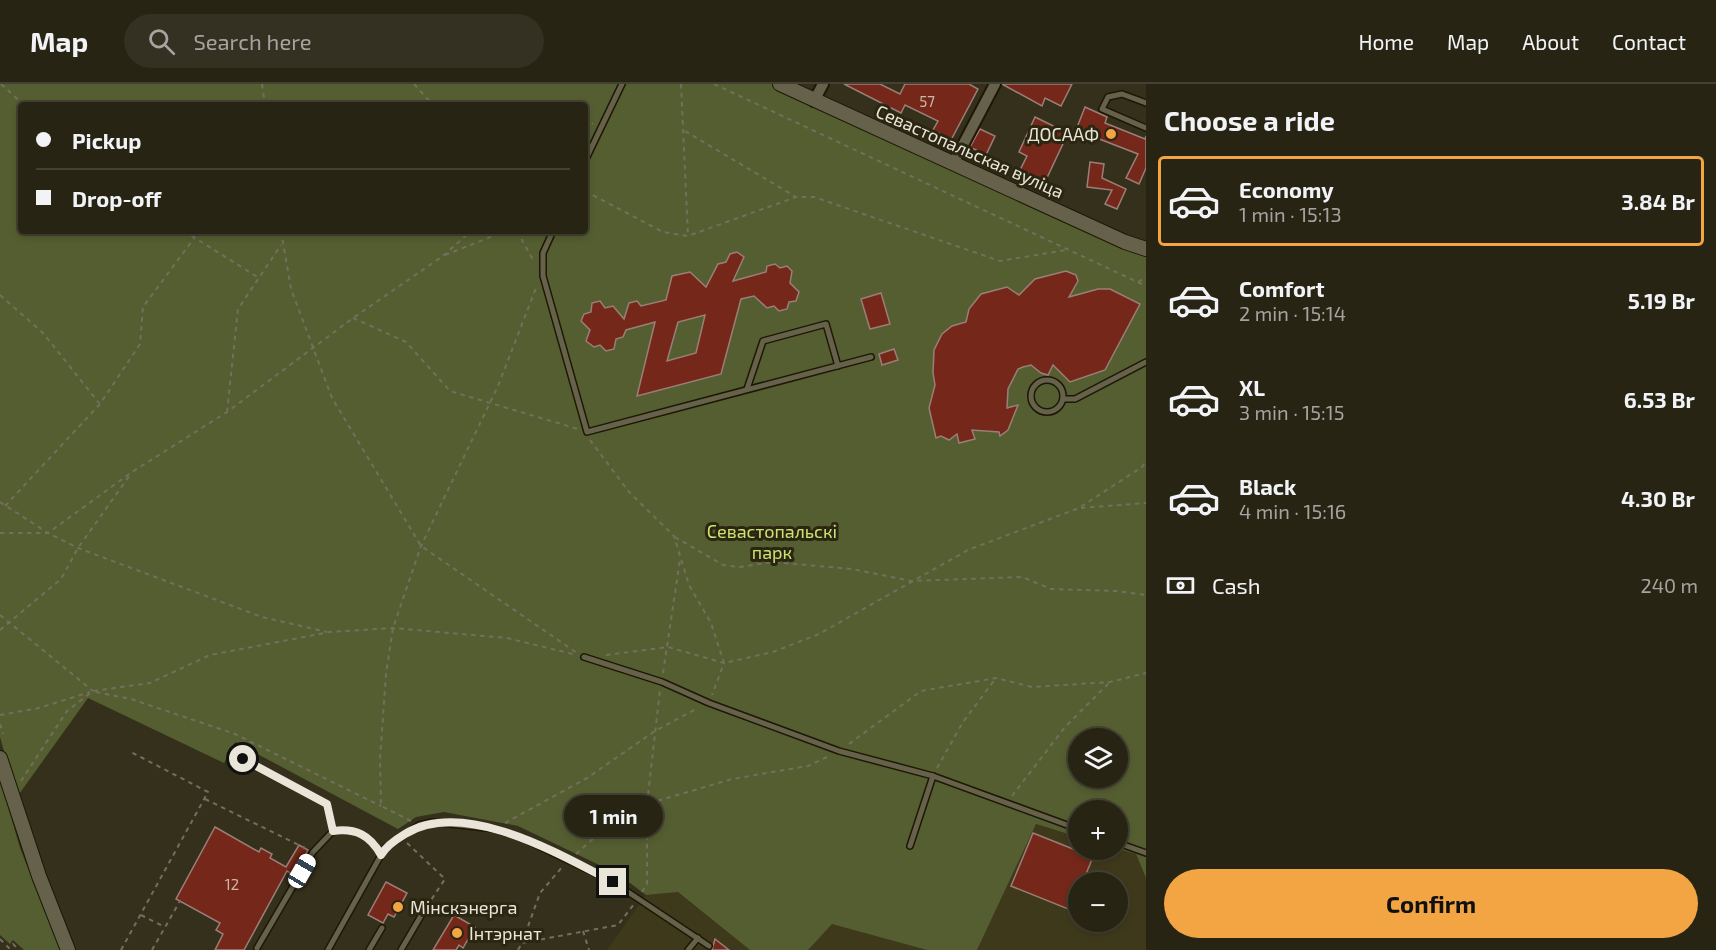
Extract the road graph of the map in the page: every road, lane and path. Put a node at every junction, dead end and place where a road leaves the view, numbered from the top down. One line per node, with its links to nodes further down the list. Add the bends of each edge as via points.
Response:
1 (1, 84): 11 (path)
2 (262, 84): 12 (path)
3 (414, 84): 13 (path)
4 (622, 84): 17 (lane)
5 (681, 84): 16 (path)
6 (714, 84): 31 (path)
7 (780, 84): 10 (street, Севастопальская вуліца)
8 (823, 84): 10 (street)
9 (995, 84): 18 (street)
10 (814, 101): 18 (street, Севастопальская вуліца)
11 (21, 102)
12 (265, 102)
13 (431, 102)
14 (1146, 103): 15 (lane, via 1122,94 1108,97 1101,109)
15 (1146, 128)
16 (685, 130): 20 (path); 27 (path)
17 (588, 155)
18 (954, 162): 30 (street, Севастопальская вуліца)
19 (588, 193): 27 (path, via 663,232)
20 (796, 197): 27 (path); 31 (path, via 814,197 1000,261)
21 (190, 234): 28 (path)
22 (281, 234): 29 (path)
23 (468, 234): 32 (path)
24 (498, 234): 32 (path)
25 (519, 234): 33 (path)
26 (552, 234): 33 (lane, via 543,253)
27 (688, 236)
28 (195, 237): 35 (path); 47 (path, via 143,308 140,344)
29 (282, 244): 35 (path); 40 (path, via 291,289)
30 (1146, 249)
31 (1066, 250): 36 (path)
32 (442, 256): 39 (path)
33 (543, 276): 46 (path); 49 (lane)
34 (1146, 277): 36 (path)
35 (259, 278): 48 (path, via 238,309)
36 (1137, 282): 37 (path)
37 (1146, 286)
38 (0, 295): 47 (path, via 43,333)
39 (353, 318): 40 (path); 46 (path, via 406,342 450,391)
40 (314, 349): 48 (path); 60 (path, via 332,398)
41 (871, 357): 43 (lane)
42 (1146, 362): 45 (lane, via 1075,399)
43 (838, 366): 44 (lane); 44 (lane, via 826,324 763,340)
44 (747, 389): 49 (lane)
45 (1063, 399): 45 (lane, via 1058,408 1043,412 1034,406 1031,392 1037,382 1053,380 1062,388)
46 (491, 402): 49 (path); 60 (path)
47 (100, 404): 55 (path)
48 (227, 412): 52 (path)
49 (587, 432): 59 (path, via 629,492)
50 (1146, 460): 51 (path)
51 (1144, 466): 56 (path)
52 (132, 472): 58 (path); 61 (path)
53 (0, 502): 55 (path)
54 (1146, 503): 56 (path)
55 (5, 506): 58 (path)
56 (1078, 508): 62 (path, via 968,550)
57 (0, 533): 58 (path)
58 (48, 534): 61 (path)
59 (674, 536): 62 (path, via 723,565 795,564 852,569); 71 (path, via 689,585 711,623)
60 (421, 546): 66 (path); 70 (path)
61 (78, 548): 65 (path, via 61,579); 68 (path, via 262,617)
62 (911, 581): 63 (path, via 1022,577 1052,590); 71 (path, via 819,634 773,652)
63 (1146, 595)
64 (0, 615): 65 (path)
65 (9, 623): 67 (path); 75 (path)
66 (393, 628): 68 (path); 70 (path, via 507,638); 89 (path, via 380,759)
67 (0, 630)
68 (330, 632): 75 (path, via 210,655 150,683)
69 (605, 655): 71 (path, via 668,647)
70 (584, 657): 76 (lane, via 662,682)
71 (724, 663): 76 (path)
72 (1146, 673): 74 (path)
73 (996, 678): 74 (path, via 1032,687); 81 (path, via 921,691); 84 (path, via 963,722)
74 (1110, 682): 87 (path, via 1065,727)
75 (93, 691): 77 (path); 85 (path, via 67,711); 89 (path, via 131,699 235,734)
76 (709, 703): 81 (lane); 92 (path, via 655,731 587,778)
77 (0, 715)
78 (0, 724): 79 (path)
79 (3, 734)
80 (129, 751): 86 (path, via 208,792)
81 (839, 751): 84 (lane); 88 (path, via 808,766 732,779)
82 (0, 758): 116 (street)
83 (243, 759): 93 (lane, via 327,804)
84 (933, 776): 87 (lane); 95 (lane)
85 (17, 788)
86 (204, 798): 97 (path); 104 (path)
87 (1007, 803): 90 (lane)
88 (647, 804): 100 (path, via 619,816); 101 (path, via 647,884)
89 (381, 806): 91 (path)
90 (1068, 824)
91 (419, 825): 92 (lane, via 450,822); 94 (lane)
92 (495, 829): 100 (lane)
93 (333, 831): 97 (lane); 99 (lane, via 360,832)
94 (401, 836): 99 (lane); 103 (path, via 445,879)
95 (910, 846)
96 (1128, 847): 98 (lane)
97 (313, 852): 112 (lane)
98 (1146, 853)
99 (381, 855): 113 (lane)
100 (570, 860): 101 (lane); 110 (path, via 540,893)
101 (638, 898): 107 (path, via 618,925); 108 (lane)
102 (180, 901): 105 (path)
103 (425, 909): 121 (lane)
104 (141, 915): 105 (path); 117 (path)
105 (165, 927): 118 (path)
106 (382, 928): 120 (lane)
107 (583, 931): 110 (path); 123 (path)
108 (698, 938): 111 (lane); 124 (lane)
109 (0, 939): 114 (path)
110 (522, 942): 122 (path)
111 (709, 946)
112 (258, 948)
113 (329, 948): 119 (lane)
114 (9, 949): 115 (path, via 13,944)
115 (19, 950)
116 (68, 950)
117 (121, 950)
118 (152, 950)
119 (337, 950)
120 (369, 950)
121 (401, 950)
122 (518, 950)
123 (589, 950)
124 (688, 950)

